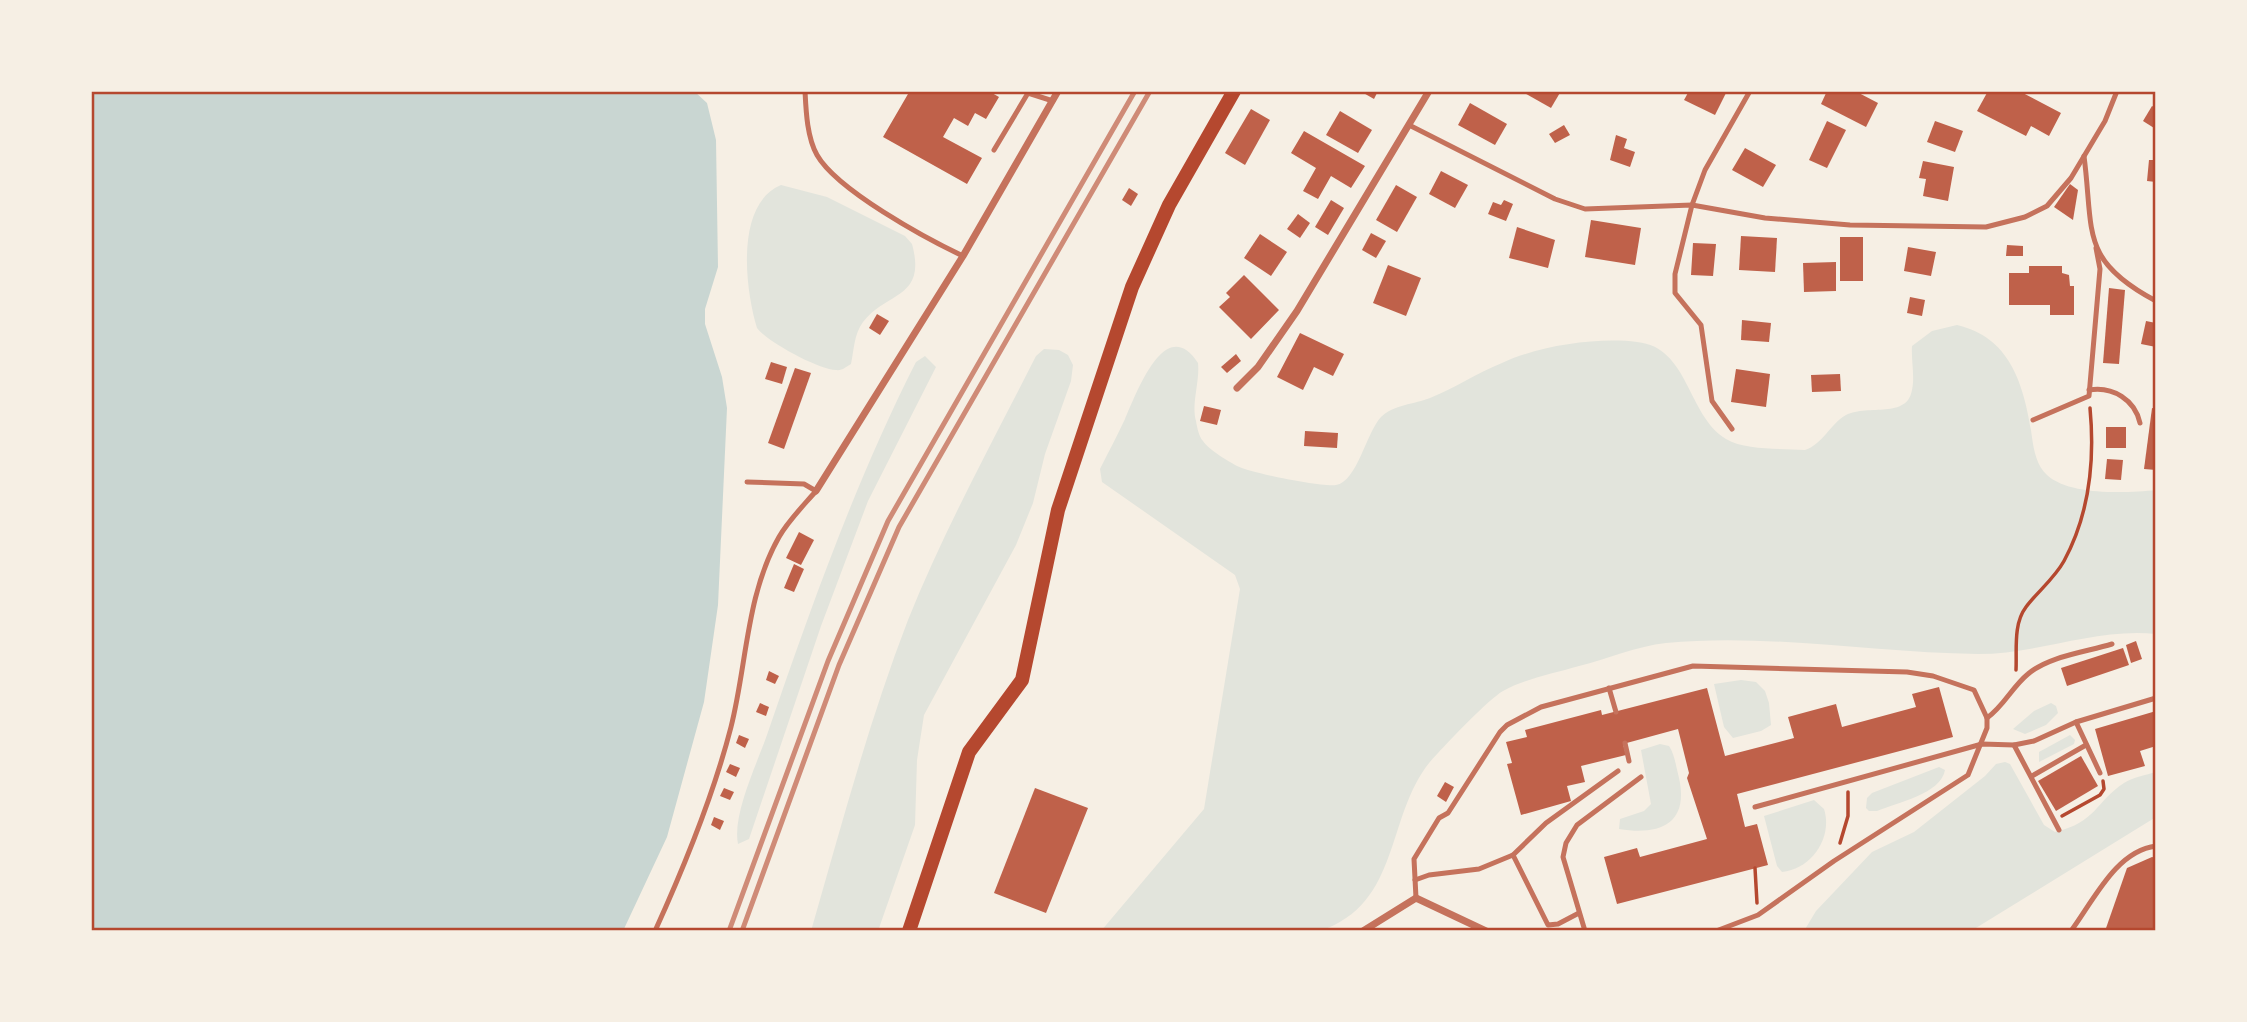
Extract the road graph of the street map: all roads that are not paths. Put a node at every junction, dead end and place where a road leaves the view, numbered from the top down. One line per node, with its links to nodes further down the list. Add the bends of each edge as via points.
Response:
1 (804, 91): 13 (lane, via 816,153 843,184)
2 (1058, 91): 7 (street)
3 (1234, 91): 45 (main road, via 1170,205 1132,287 1058,510 1022,680 969,752)
4 (1429, 91): 8 (street)
5 (1750, 91): 11 (lane, via 1705,170)
6 (2117, 91): 10 (lane)
7 (1053, 101): 9 (lane, via 1028,93); 13 (street)
8 (1409, 125): 11 (lane, via 1569,205 1585,209); 15 (street, via 1297,310)
9 (994, 150)
10 (2084, 156): 11 (lane, via 2047,206 1986,227 1838,224); 12 (lane)
11 (1692, 205): 19 (lane, via 1675,274 1675,293 1701,324 1712,401)
12 (2096, 248): 14 (lane, via 2104,263); 16 (lane, via 2100,269)
13 (962, 256): 21 (street)
14 (2156, 301)
15 (1237, 388)
16 (2089, 393): 17 (lane); 18 (lane, via 2102,387 2118,394 2136,411)
17 (2033, 420)
18 (2140, 424)
19 (1732, 429)
20 (747, 482): 21 (lane, via 804,484)
21 (816, 491): 44 (lane, via 779,536 764,570 731,726 690,854)
22 (2112, 644): 26 (lane, via 2039,666)
23 (1609, 688): 25 (lane); 26 (lane, via 1693,666 1907,672 1974,690); 41 (lane, via 1541,707 1507,724 1448,813 1438,818 1414,859)
24 (2156, 698): 27 (lane)
25 (1616, 712)
26 (1987, 718): 29 (lane)
27 (2077, 722): 30 (lane); 31 (lane)
28 (1625, 743): 32 (lane)
29 (1982, 744): 30 (lane); 37 (lane); 49 (lane, via 1968,775 1955,786 1834,861 1758,915)
30 (2014, 745): 35 (lane)
31 (2087, 745): 34 (lane); 35 (lane)
32 (1629, 761)
33 (1618, 771): 40 (lane, via 1546,823)
34 (2100, 773)
35 (2032, 776): 38 (lane)
36 (1641, 777): 43 (lane, via 1577,825 1566,843 1563,857)
37 (1755, 807)
38 (2059, 830)
39 (2156, 846): 50 (lane, via 2126,855)
40 (1513, 855): 41 (lane, via 1479,869); 43 (lane, via 1548,925)
41 (1415, 880): 42 (lane)
42 (1416, 898): 46 (street); 47 (street)
43 (1579, 913): 48 (lane)
44 (655, 931)
45 (910, 931)
46 (1363, 931)
47 (1486, 931)
48 (1585, 931)
49 (1716, 931)
50 (2071, 931)

